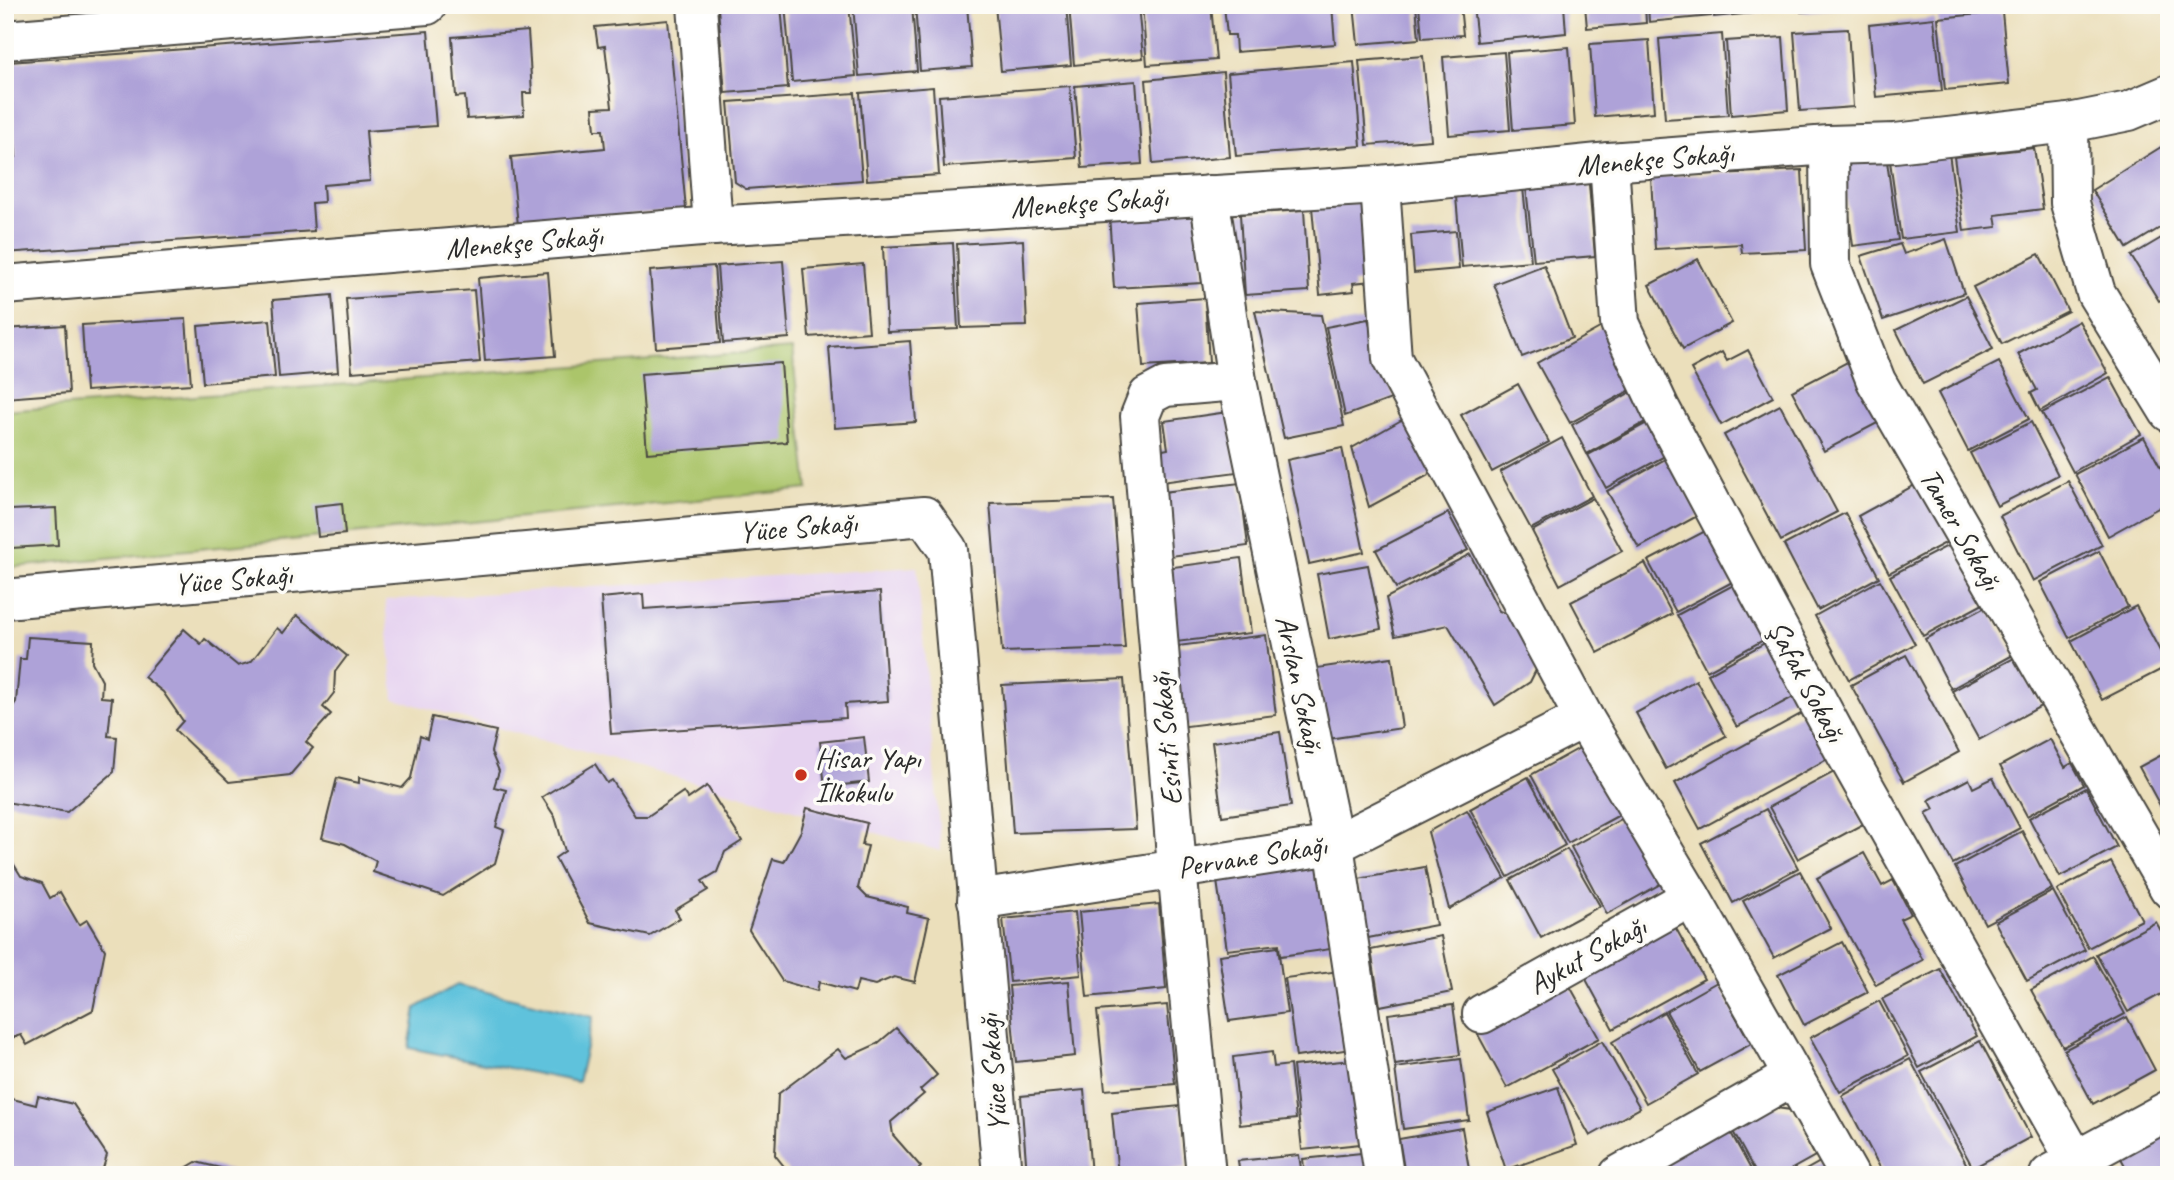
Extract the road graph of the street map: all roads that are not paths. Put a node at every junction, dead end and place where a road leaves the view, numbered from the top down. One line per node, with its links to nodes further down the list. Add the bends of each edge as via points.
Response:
1 (427, 5): 3 (street)
2 (697, 5): 10 (street)
3 (5, 40)
4 (2169, 94): 5 (street, Menekşe Sokağı, via 2129,111)
5 (2069, 123): 6 (street, Menekşe Sokağı, via 1895,143); 13 (street, via 2070,203 2096,293)
6 (1829, 145): 7 (street, Menekşe Sokağı); 18 (street, Tamer Sokağı, via 1830,264 1876,381)
7 (1609, 162): 8 (street, Menekşe Sokağı); 24 (street, Şafak Sokağı, via 1620,323 1660,408)
8 (1380, 185): 9 (street, Menekşe Sokağı); 15 (street, via 1392,359)
9 (1209, 195): 10 (street, Menekşe Sokağı); 12 (street, Arslan Sokağı)
10 (713, 226): 11 (street, Menekşe Sokağı)
11 (5, 285)
12 (1237, 381): 16 (street, Arslan Sokağı); 17 (street, Esinti Sokağı, via 1165,387 1148,396 1140,416)
13 (2169, 412)
14 (5, 599): 20 (street, Yüce Sokağı, via 924,516 948,550)
15 (1584, 718): 16 (street, Pervane Sokağı); 19 (street)
16 (1334, 845): 17 (street, Pervane Sokağı); 27 (street, Arslan Sokağı)
17 (1177, 868): 20 (street, Pervane Sokağı); 26 (street, Esinti Sokağı)
18 (2169, 888)
19 (1691, 897): 21 (street, Aykut Sokağı); 22 (street)
20 (978, 900): 25 (street, Yüce Sokağı)
21 (1482, 1014)
22 (1793, 1076): 28 (street); 29 (street)
23 (2169, 1110): 24 (street)
24 (2069, 1170)
25 (1002, 1175)
26 (1206, 1175)
27 (1384, 1175)
28 (1619, 1175)
29 (1849, 1175)

